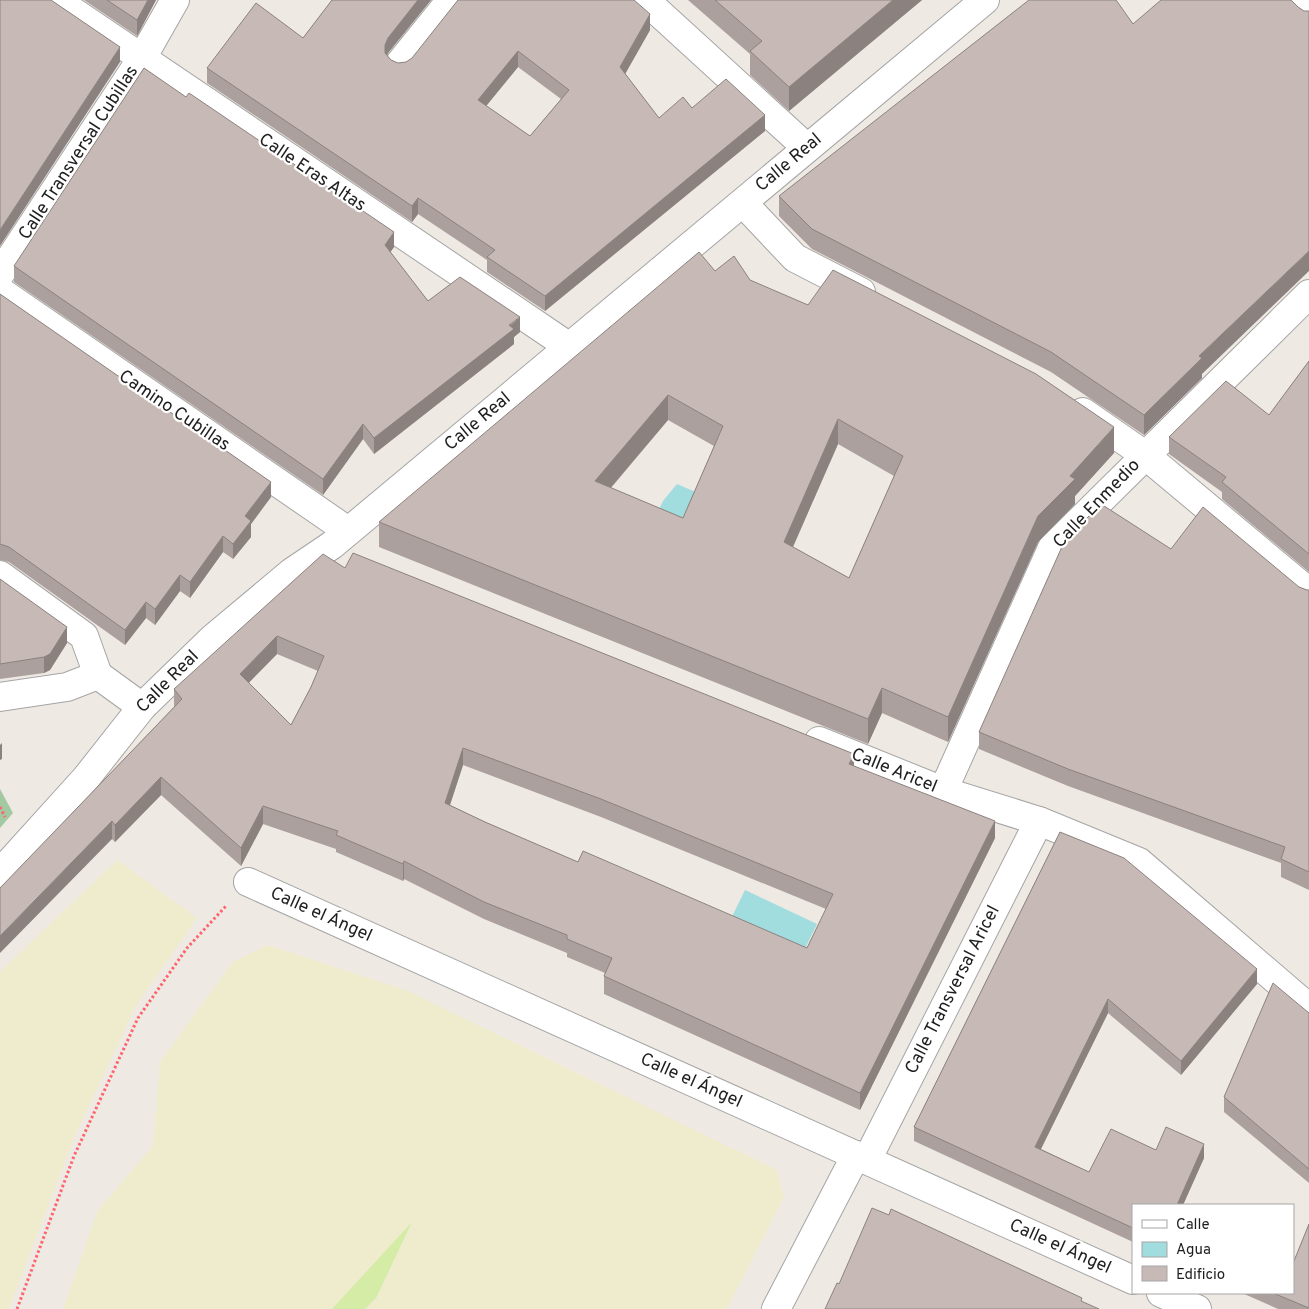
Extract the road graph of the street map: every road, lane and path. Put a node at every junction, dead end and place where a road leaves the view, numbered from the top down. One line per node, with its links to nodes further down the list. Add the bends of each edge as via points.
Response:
1 (56, 0): 8 (street, Calle Eras Altas)
2 (175, 0): 8 (street, Calle Transversal Cubillas)
3 (451, 0): 9 (street)
4 (645, 0): 10 (street)
5 (985, 0): 10 (street, Calle Real)
6 (1293, 0): 7 (street)
7 (1309, 16)
8 (142, 58): 12 (street, Calle Transversal Cubillas); 16 (street, Calle Eras Altas)
9 (400, 63)
10 (807, 148): 11 (street, Calle Real)
11 (743, 203): 15 (street, via 795,258); 16 (street, Calle Real)
12 (0, 274)
13 (0, 292): 19 (street, Camino Cubillas)
14 (1309, 294): 18 (street, Calle Enmedio)
15 (879, 301)
16 (568, 346): 19 (street, Calle Real)
17 (1060, 396): 18 (street)
18 (1145, 455): 22 (street); 27 (street, Calle Enmedio, via 1052,548)
19 (340, 538): 20 (street); 25 (street, Calle Real, via 292,572 212,639)
20 (360, 556)
21 (0, 575): 23 (street, via 84,636)
22 (1309, 592)
23 (98, 675): 24 (street, via 67,687); 25 (street)
24 (0, 697)
25 (142, 707): 29 (street, Calle Real, via 86,778)
26 (795, 732): 27 (street, Calle Aricel)
27 (943, 791): 28 (street, Calle Aricel)
28 (1039, 821): 31 (street, Calle Aricel, via 1139,862); 32 (street, Calle Transversal Aricel)
29 (0, 873)
30 (248, 882): 32 (street, Calle el Ángel); 35 (path, via 187,948 138,1018 74,1156)
31 (1309, 1008)
32 (862, 1157): 33 (street, Calle el Ángel); 36 (street, Calle Transversal Aricel)
33 (1132, 1280)
34 (1163, 1294): 37 (street)
35 (16, 1309)
36 (776, 1309)
37 (1197, 1309)

